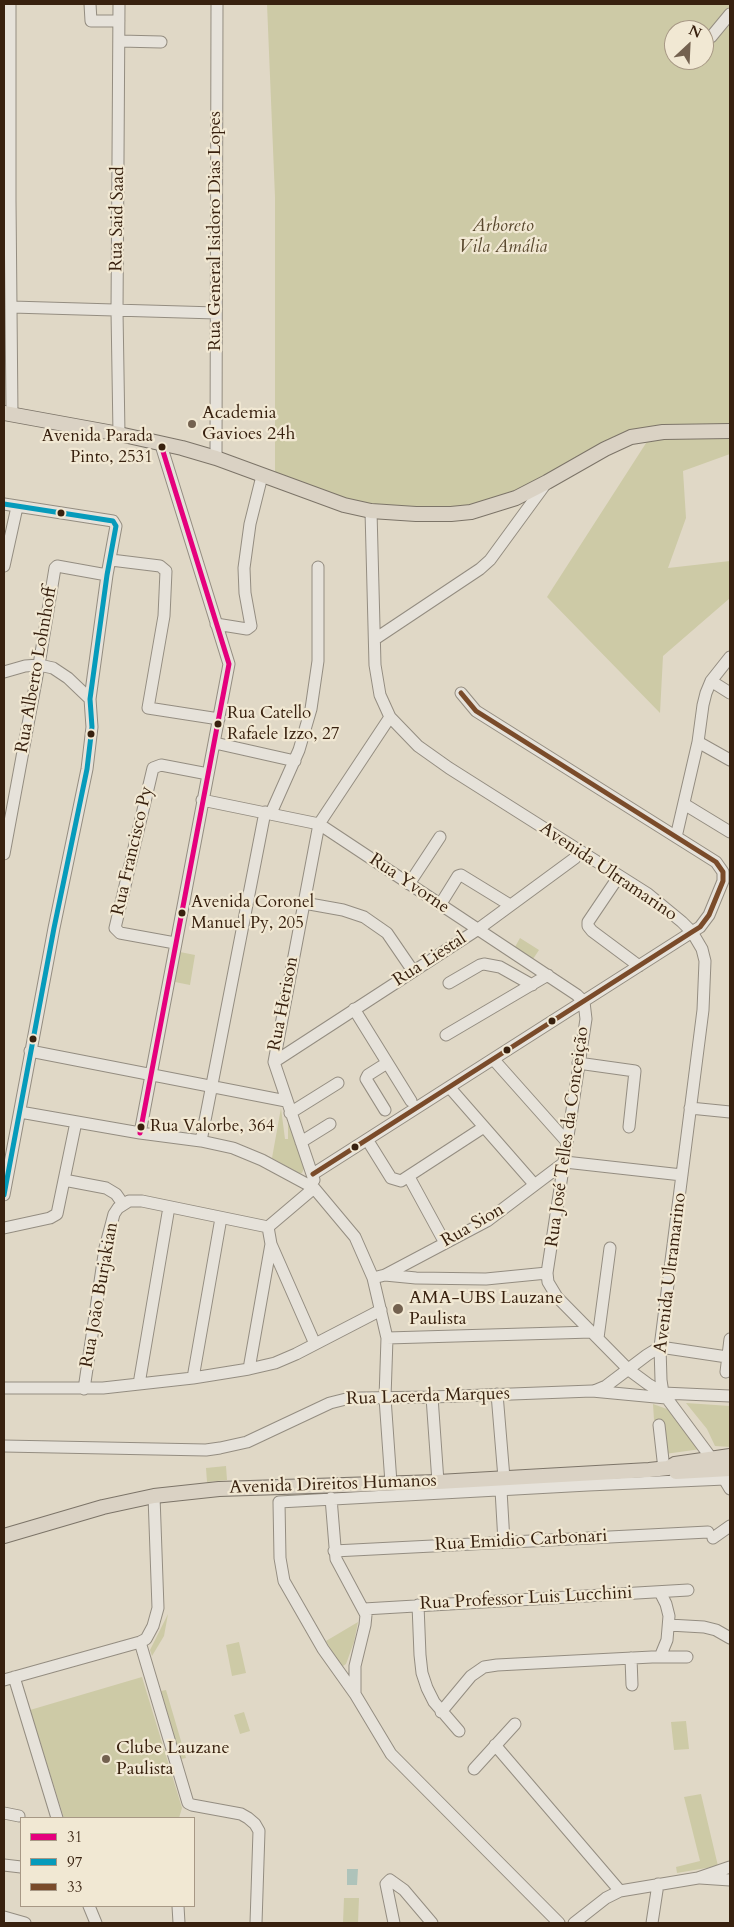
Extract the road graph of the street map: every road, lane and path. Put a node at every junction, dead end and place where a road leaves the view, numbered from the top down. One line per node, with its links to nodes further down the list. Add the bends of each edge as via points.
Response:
1 (10, 4): 10 (street)
2 (90, 4): 6 (street, via 91,21)
3 (119, 4): 6 (street, Rua Said Saad)
4 (217, 4): 12 (street, Rua General Isidoro Dias Lopes)
5 (730, 14): 7 (street)
6 (119, 21): 8 (street, Rua Said Saad)
7 (714, 33)
8 (120, 41): 9 (street); 11 (street, Rua Said Saad)
9 (160, 42)
10 (12, 308): 11 (street); 13 (street)
11 (117, 311): 12 (street); 15 (street, Rua Said Saad)
12 (216, 312): 17 (street, Rua General Isidoro Dias Lopes)
13 (8, 414): 15 (main road)
14 (730, 430): 19 (main road, via 663,432 631,437 604,448)
15 (119, 434): 16 (main road)
16 (161, 445): 17 (main road); 27 (street)
17 (216, 458): 18 (main road)
18 (262, 476): 22 (main road, via 344,505); 27 (street, via 250,524 244,568 251,626 247,629)
19 (547, 482): 22 (main road, via 516,498 471,512 440,515); 28 (street, via 485,565)
20 (4, 504): 21 (street)
21 (17, 507): 23 (street, via 113,521 116,526); 24 (street)
22 (371, 511): 28 (street, Avenida Ultramarino)
23 (111, 560): 26 (street); 37 (street, via 160,566 166,571 164,616 148,708)
24 (4, 566)
25 (318, 567): 41 (street, via 318,661 312,709)
26 (107, 575): 30 (street, Rua Alberto Lohnhoff, via 56,567); 35 (street)
27 (216, 624): 37 (street, via 229,664)
28 (375, 639): 36 (street, Avenida Ultramarino, via 380,695)
29 (730, 657): 32 (street)
30 (39, 665): 31 (street); 35 (street, via 62,673); 51 (street, Rua Alberto Lohnhoff)
31 (4, 672)
32 (711, 681): 34 (street); 38 (street, via 703,705)
33 (461, 693): 49 (street, via 476,711)
34 (730, 693)
35 (90, 699): 67 (street, via 92,727 87,769)
36 (390, 717): 46 (street, Rua Herison); 50 (street, Avenida Ultramarino, via 418,746)
37 (219, 719): 39 (street)
38 (698, 742): 40 (street); 44 (street)
39 (214, 743): 41 (street); 42 (street)
40 (730, 760)
41 (295, 761): 45 (street)
42 (208, 774): 43 (street); 59 (street, Rua Francisco Py, via 161,765 152,768 115,928 120,933)
43 (202, 800): 45 (street); 59 (street)
44 (684, 804): 47 (street); 49 (street)
45 (268, 813): 46 (street); 74 (street)
46 (319, 824): 53 (street, Rua Yvorne); 54 (street, Rua Herison)
47 (730, 832)
48 (440, 837): 53 (street)
49 (676, 837): 58 (street, via 716,862 723,872 723,881 709,914)
50 (580, 851): 52 (street, Avenida Ultramarino); 56 (street, Rua Liestal)
51 (4, 854)
52 (619, 876): 58 (street, Avenida Ultramarino, via 662,905); 60 (street, via 588,922 589,928)
53 (409, 884): 55 (street, Rua Yvorne)
54 (304, 903): 61 (street, via 364,917 387,933); 69 (street, Rua Herison)
55 (440, 905): 56 (street, via 461,875); 57 (street, Rua Yvorne)
56 (510, 905): 57 (street, Rua Liestal)
57 (477, 930): 61 (street, Rua Liestal); 62 (street, Rua Yvorne)
58 (692, 932): 60 (street); 78 (street, Avenida Ultramarino, via 702,949 705,969)
59 (175, 942): 72 (street)
60 (639, 966): 64 (street)
61 (413, 971): 65 (street, Rua Liestal)
62 (540, 980): 63 (street, via 490,964 480,965); 64 (street, Rua Yvorne, via 577,995); 66 (street)
63 (449, 983)
64 (584, 1002): 68 (street); 71 (street, Rua José Telles da Conceição, via 586,1019)
65 (354, 1010): 69 (street, Rua Liestal); 70 (street)
66 (446, 1035)
67 (30, 1051): 72 (street); 80 (street)
68 (494, 1060): 75 (street); 91 (street)
69 (274, 1062): 76 (street, Rua Herison)
70 (387, 1063): 77 (street); 79 (street, via 366,1079)
71 (578, 1063): 86 (street, via 634,1071); 91 (street, Rua José Telles da Conceição)
72 (150, 1075): 74 (street); 87 (street)
73 (338, 1083): 82 (street)
74 (212, 1088): 76 (street); 88 (street)
75 (450, 1088): 85 (street); 89 (street)
76 (286, 1100): 82 (street, Rua Herison)
77 (411, 1101)
78 (690, 1108): 81 (street); 94 (street, Avenida Ultramarino)
79 (385, 1110)
80 (20, 1112): 83 (street); 99 (street)
81 (730, 1112)
82 (290, 1113): 90 (street, Rua Herison)
83 (76, 1122): 87 (street); 96 (street)
84 (331, 1125): 90 (street)
85 (484, 1127): 95 (street); 97 (street)
86 (629, 1127)
87 (140, 1133): 88 (street)
88 (201, 1140): 98 (street, via 251,1154)
89 (368, 1141): 93 (street); 95 (street, via 391,1178 401,1181)
90 (301, 1142): 93 (street, Rua Herison)
91 (567, 1142): 92 (street, Rua José Telles da Conceição)
92 (565, 1162): 94 (street); 97 (street, Rua Sion); 108 (street, Rua José Telles da Conceição)
93 (314, 1174): 98 (street, Rua Herison)
94 (682, 1175): 115 (street, Avenida Ultramarino)
95 (409, 1177): 105 (street)
96 (64, 1180): 100 (street, via 106,1188); 103 (street, via 57,1214)
97 (534, 1184): 105 (street, Rua Sion, via 487,1221)
98 (314, 1188): 104 (street); 109 (street, via 355,1237)
99 (4, 1195)
100 (123, 1204): 101 (street, Rua João Burjakian, via 135,1200); 123 (street, Rua João Burjakian, via 114,1214 105,1248)
101 (169, 1206): 102 (street, Rua João Burjakian); 121 (street)
102 (222, 1218): 104 (street, Rua João Burjakian); 120 (street)
103 (4, 1227)
104 (268, 1227): 106 (street)
105 (445, 1243): 109 (street, Rua Sion)
106 (271, 1244): 114 (street); 117 (street)
107 (610, 1248): 111 (street)
108 (547, 1273): 109 (street, via 486,1279); 111 (street, via 548,1282 557,1297)
109 (379, 1276): 110 (street)
110 (381, 1310): 112 (street); 114 (street)
111 (595, 1335): 112 (street); 118 (street)
112 (387, 1338): 129 (street)
113 (730, 1339): 116 (street)
114 (315, 1344): 117 (street, via 275,1363)
115 (660, 1347): 116 (street); 118 (street, Rua Lacerda Marques); 126 (street, Avenida Ultramarino)
116 (728, 1357): 119 (street)
117 (249, 1369): 120 (street)
118 (629, 1370): 124 (street, Rua Lacerda Marques); 126 (street)
119 (726, 1372)
120 (194, 1378): 121 (street)
121 (139, 1384): 123 (street)
122 (4, 1388): 123 (street)
123 (84, 1389)
124 (592, 1392): 125 (street, Rua Lacerda Marques); 126 (street, Rua Lacerda Marques)
125 (497, 1394): 128 (street, Rua Lacerda Marques); 137 (street)
126 (664, 1395): 127 (street, Rua Lacerda Marques); 134 (street)
127 (730, 1396)
128 (432, 1397): 129 (street, Rua Lacerda Marques); 135 (street)
129 (385, 1398): 131 (street, Rua Lacerda Marques, via 346,1399 330,1403 247,1442 220,1448); 136 (street)
130 (659, 1425): 133 (street)
131 (4, 1446)
132 (730, 1456): 134 (main road, Avenida Direitos Humanos)
133 (666, 1468): 134 (main road, Avenida Direitos Humanos, via 675,1464); 137 (main road, Avenida Direitos Humanos)
134 (723, 1473): 137 (street)
135 (438, 1482): 136 (main road, Avenida Direitos Humanos); 137 (main road, Avenida Direitos Humanos)
136 (391, 1483): 138 (main road, Avenida Direitos Humanos, via 219,1489)
137 (502, 1484): 139 (street); 142 (street)
138 (154, 1496): 141 (main road, Avenida Direitos Humanos, via 99,1508); 150 (street, via 158,1608 150,1633)
139 (331, 1498): 143 (street); 156 (street, via 280,1502 280,1558 284,1581 323,1649)
140 (730, 1526): 142 (street, Rua Emidio Carbonari, via 710,1535)
141 (4, 1536)
142 (504, 1542): 143 (street, Rua Emidio Carbonari)
143 (334, 1550): 147 (street, via 338,1565)
144 (688, 1590): 145 (street, Rua Professor Luis Lucchini)
145 (660, 1592): 146 (street, Rua Professor Luis Lucchini); 148 (street, via 666,1604)
146 (418, 1605): 147 (street, Rua Professor Luis Lucchini); 157 (street, via 422,1673)
147 (364, 1609): 156 (street, via 366,1625 355,1666)
148 (669, 1625): 149 (street, via 710,1629); 151 (street)
149 (730, 1638)
150 (140, 1642): 154 (street); 178 (street, via 188,1803 248,1818 259,1831)
151 (660, 1657): 152 (street); 153 (street)
152 (687, 1657)
153 (630, 1658): 155 (street); 157 (street, via 484,1667 471,1676)
154 (9, 1679): 164 (street)
155 (632, 1685)
156 (355, 1694): 181 (street, via 391,1754)
157 (441, 1712): 159 (street)
158 (515, 1724): 160 (street)
159 (459, 1731)
160 (495, 1745): 161 (street); 171 (street)
161 (474, 1769)
162 (4, 1813): 163 (street)
163 (19, 1816)
164 (58, 1817)
165 (4, 1865): 166 (street)
166 (20, 1867)
167 (730, 1868): 168 (street)
168 (698, 1878): 169 (street); 170 (street)
169 (730, 1880)
170 (658, 1884): 171 (street); 183 (street)
171 (620, 1891): 182 (street)
172 (89, 1907): 176 (street)
173 (178, 1907): 177 (street)
174 (4, 1917): 175 (street)
175 (25, 1923)
176 (96, 1923)
177 (179, 1923)
178 (256, 1923)
179 (394, 1923): 180 (street, via 388,1881 404,1890)
180 (432, 1923)
181 (559, 1923)
182 (574, 1923)
183 (652, 1923)

